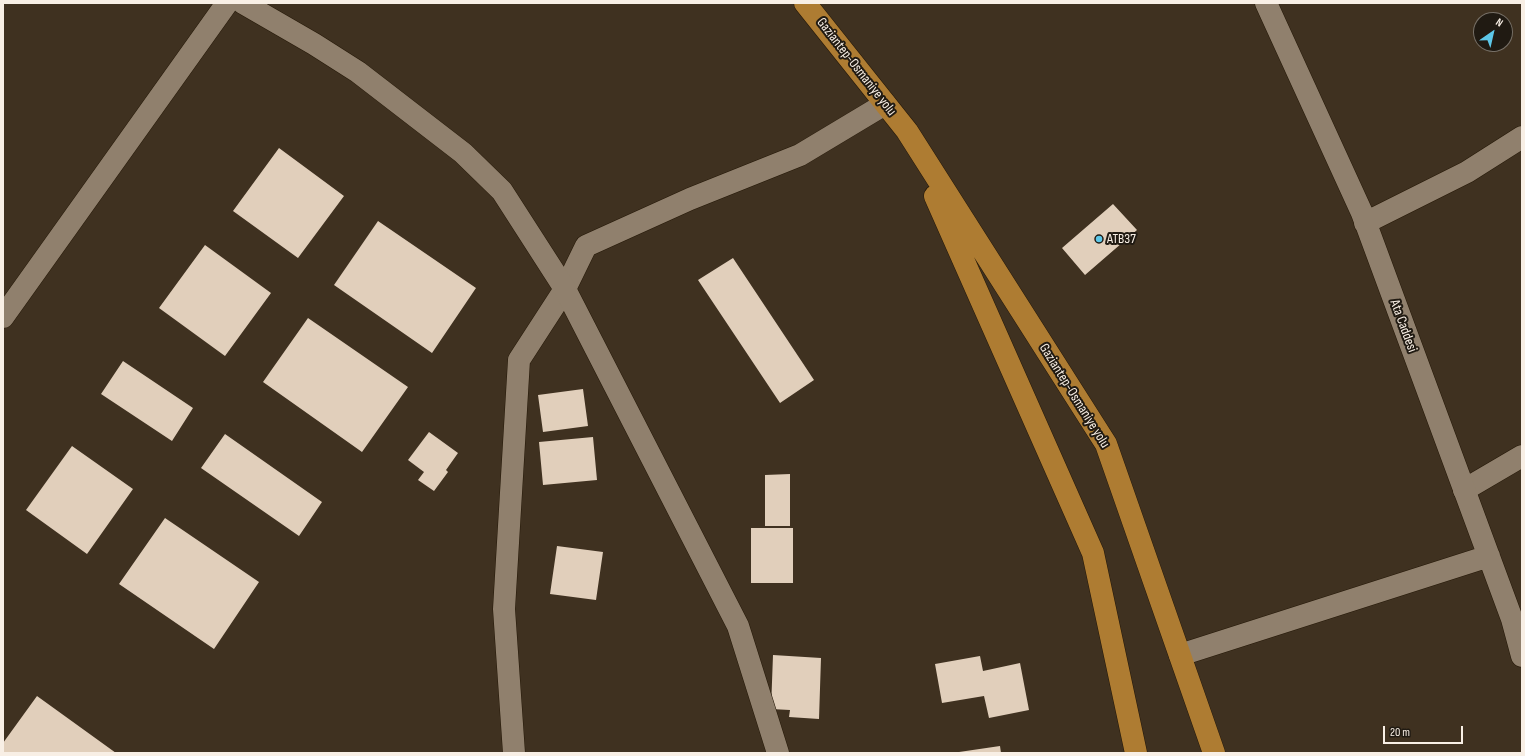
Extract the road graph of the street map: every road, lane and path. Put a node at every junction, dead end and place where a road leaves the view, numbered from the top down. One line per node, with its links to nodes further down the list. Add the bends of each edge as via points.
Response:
1 (227, 3): 10 (street)
2 (243, 3): 9 (street, via 358,72 463,153 502,191)
3 (805, 3): 5 (highway, Gaziantep-Osmaniye yolu)
4 (1266, 3): 8 (street, Ata Caddesi)
5 (885, 104): 6 (highway, Gaziantep-Osmaniye yolu); 9 (street, via 800,155 690,199 586,246)
6 (906, 131): 14 (highway, Gaziantep-Osmaniye yolu, via 1106,444); 18 (highway, Gaziantep-Osmaniye yolu, via 1093,553)
7 (1522, 137): 8 (street, via 1468,172)
8 (1365, 223): 12 (street, Ata Caddesi)
9 (565, 289): 16 (street, via 520,360 504,609); 17 (street, via 738,626)
10 (3, 318)
11 (1522, 456): 12 (street)
12 (1464, 490): 13 (street, Ata Caddesi)
13 (1489, 556): 14 (street); 15 (street, Ata Caddesi, via 1512,619)
14 (1180, 655): 19 (highway, Gaziantep-Osmaniye yolu)
15 (1522, 656)
16 (514, 753)
17 (778, 753)
18 (1136, 753)
19 (1214, 753)

